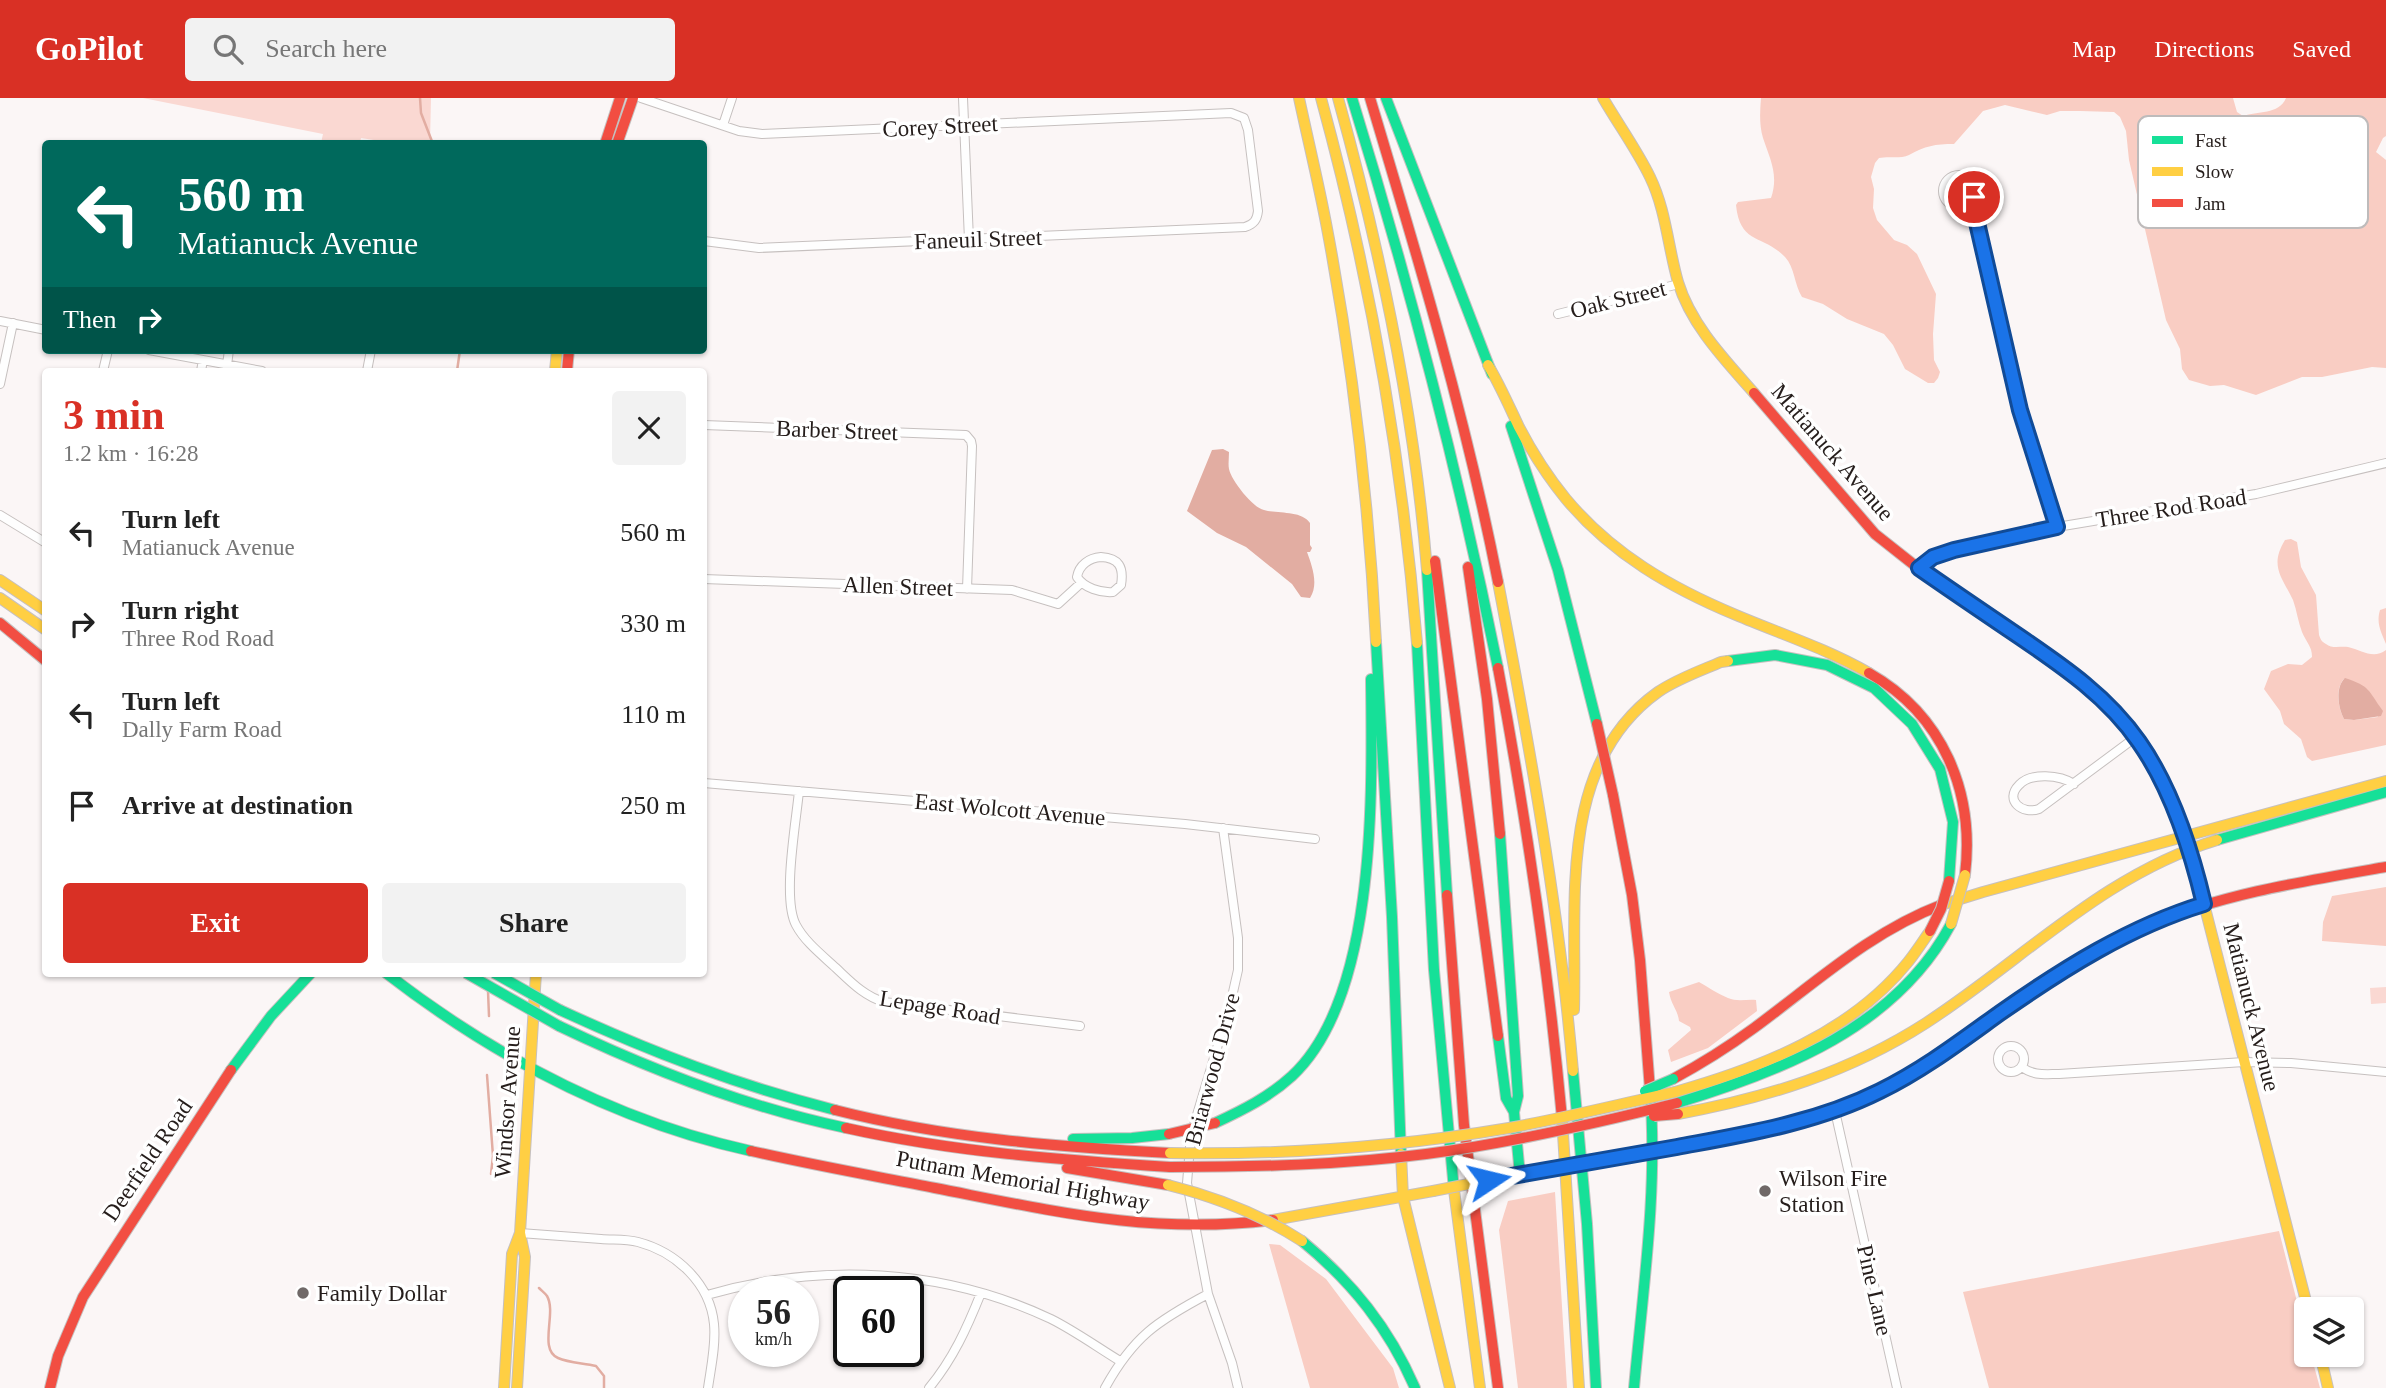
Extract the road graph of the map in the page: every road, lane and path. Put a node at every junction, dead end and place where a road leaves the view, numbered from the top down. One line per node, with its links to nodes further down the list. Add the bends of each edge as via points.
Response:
1 (620, 98): 15 (main road)
2 (633, 98): 16 (main road)
3 (641, 98): 13 (street, Corey Street)
4 (732, 98): 13 (street)
5 (963, 98): 14 (street)
6 (1299, 98): 41 (main road, via 1343,322)
7 (1321, 98): 103 (main road, via 1374,314 1399,464 1416,630 1442,1069)
8 (1338, 98): 36 (main road, via 1383,277)
9 (1352, 98): 28 (main road)
10 (1370, 98): 70 (main road, via 1440,337 1492,553 1545,842)
11 (1386, 98): 31 (main road)
12 (1603, 98): 21 (main road, Matianuck Avenue, via 1654,185)
13 (723, 125): 14 (street, Corey Street, via 762,134)
14 (964, 125): 18 (street, Corey Street, via 1231,113 1244,118 1248,130 1258,211); 19 (street)
15 (606, 140)
16 (618, 140)
17 (1972, 201): 17 (street, via 1964,207 1948,203 1943,194 1945,183 1954,176 1969,178 1975,192); 39 (street, via 2020,410)
18 (1252, 224): 19 (street, Faneuil Street)
19 (969, 240): 20 (street, Faneuil Street, via 759,248)
20 (707, 241)
21 (1679, 284): 22 (street, Oak Street); 42 (main road, Matianuck Avenue, via 1705,334 1783,428 1866,525)
22 (1558, 314)
23 (0, 321): 24 (street)
24 (13, 323): 25 (street); 34 (street)
25 (42, 329)
26 (171, 354): 29 (street)
27 (228, 354): 30 (street)
28 (1427, 354): 78 (main road, via 1471,580 1490,724 1518,1096); 105 (main road, via 1491,633 1532,865 1558,1085)
29 (203, 360): 30 (street); 32 (street)
30 (227, 365): 33 (street)
31 (1488, 365): 75 (main road, bridge, via 1551,479 1581,516 1616,548 1692,596 1862,667 1890,685 1914,707 1942,745 1960,785 1968,832 1965,875 1951,924 1911,980 1839,1039 1805,1058); 81 (main road, bridge, via 1554,559 1613,795 1640,960)
32 (202, 368)
33 (244, 368)
34 (0, 384)
35 (707, 425): 47 (street, Barber Street, via 942,433 970,438)
36 (1413, 443): 78 (main road, via 1439,583 1506,1098); 104 (main road, via 1431,611 1461,1097)
37 (2386, 463): 39 (street, Three Rod Road, via 2256,494)
38 (0, 515): 40 (street)
39 (2057, 527): 42 (street, Three Rod Road, via 1954,550)
40 (42, 541)
41 (1370, 562): 79 (main road, bridge, via 1371,730 1362,916 1352,967 1318,1045 1266,1098 1215,1123 1169,1133 1089,1139); 83 (main road, via 1381,694)
42 (1919, 568): 54 (main road, Matianuck Avenue, via 2077,677)
43 (0, 571): 48 (main road)
44 (707, 579): 47 (street, Allen Street)
45 (0, 580): 50 (main road)
46 (1081, 583): 46 (street, via 1113,592 1122,581 1120,564 1108,558 1090,559 1077,574); 47 (street, Allen Street, via 1056,604 1019,591)
47 (967, 589)
48 (42, 597)
49 (0, 598): 52 (main road)
50 (42, 608)
51 (0, 623): 53 (main road)
52 (42, 627)
53 (42, 658)
54 (2136, 737): 57 (street); 63 (main road, Matianuck Avenue, bridge, via 2176,814)
55 (2386, 781): 76 (main road, bridge, via 1932,909 1878,937 1727,1047 1673,1079)
56 (707, 783): 58 (street, East Wolcott Avenue)
57 (2074, 783): 57 (street, via 2035,811 2024,811 2015,801 2018,786 2031,779 2058,777)
58 (799, 791): 60 (street, East Wolcott Avenue); 69 (street, Lepage Road, via 791,911 807,940 858,989 884,1002)
59 (2386, 792): 75 (main road, via 2220,838 2164,859 2106,892 1959,1000 1880,1051 1841,1070 1738,1104)
60 (1223, 828): 61 (street, East Wolcott Avenue); 84 (street, Briarwood Drive, via 1238,970 1188,1151 1187,1183)
61 (1315, 839)
62 (2386, 867): 63 (main road, Putnam Memorial Highway)
63 (2204, 904): 71 (main road, Matianuck Avenue); 77 (main road, Putnam Memorial Highway, via 2095,951 1922,1068)
64 (307, 977): 94 (main road, Deerfield Road, via 261,1028 84,1292 59,1346)
65 (391, 977): 73 (main road, Putnam Memorial Highway, via 450,1021)
66 (473, 977): 80 (main road, bridge, via 559,1026 647,1066 739,1100 848,1129)
67 (501, 977): 79 (main road, bridge, via 652,1052 750,1088 867,1118)
68 (536, 977): 73 (main road, Windsor Avenue)
69 (1080, 1026)
70 (1570, 1043): 75 (main road, bridge, via 1579,833 1591,784 1625,722 1657,693 1694,671 1734,658 1794,657 1822,663 1869,684 1908,717 1926,741 1945,781 1954,829 1949,881 1941,908 1913,956 1857,1009 1813,1040); 106 (main road)
71 (2244, 1062): 72 (street, via 2059,1074 2028,1072); 74 (street); 89 (main road, Matianuck Avenue)
72 (2022, 1067)
73 (531, 1071): 84 (main road, Putnam Memorial Highway, via 628,1115 728,1145 1095,1219); 85 (main road, Windsor Avenue)
74 (2386, 1072)
75 (1677, 1103): 76 (main road, bridge); 80 (main road, bridge, via 1507,1142 1387,1159 1289,1166 1170,1167)
76 (1612, 1105): 79 (main road, bridge, via 1508,1128 1393,1144 1285,1152 1170,1153)
77 (1835, 1111): 81 (main road, Putnam Memorial Highway); 108 (street, Pine Lane)
78 (1514, 1112): 82 (main road)
79 (954, 1134)
80 (952, 1148): 101 (main road, bridge, via 1202,1193 1280,1226 1333,1266 1368,1305 1398,1350)
81 (1654, 1151): 82 (main road, Putnam Memorial Highway, bridge); 107 (main road)
82 (1520, 1175): 83 (main road, Putnam Memorial Highway, bridge)
83 (1403, 1197): 84 (main road, Putnam Memorial Highway, via 1275,1220); 102 (main road)
84 (1194, 1226): 87 (street, Briarwood Drive)
85 (520, 1233): 88 (street, via 636,1241 678,1261); 90 (main road, Windsor Avenue, via 512,1254); 91 (main road, Windsor Avenue, via 525,1256)
86 (981, 1293): 88 (street, via 942,1283 847,1273 794,1276); 92 (street, via 1053,1320); 98 (street, via 962,1339)
87 (1208, 1294): 92 (street, via 1167,1315); 100 (street, Briarwood Drive)
88 (706, 1295): 97 (street, via 714,1322)
89 (2305, 1297)
90 (508, 1311): 91 (main road); 95 (main road, Windsor Avenue)
91 (521, 1312): 96 (main road, Windsor Avenue)
92 (1120, 1361): 99 (street)
93 (2323, 1367): 109 (main road)
94 (50, 1388)
95 (504, 1388)
96 (517, 1388)
97 (708, 1388)
98 (929, 1388)
99 (1105, 1388)
100 (1238, 1388)
101 (1415, 1388)
102 (1450, 1388)
103 (1480, 1388)
104 (1498, 1388)
105 (1579, 1388)
106 (1596, 1388)
107 (1634, 1388)
108 (1897, 1388)
109 (2328, 1388)

